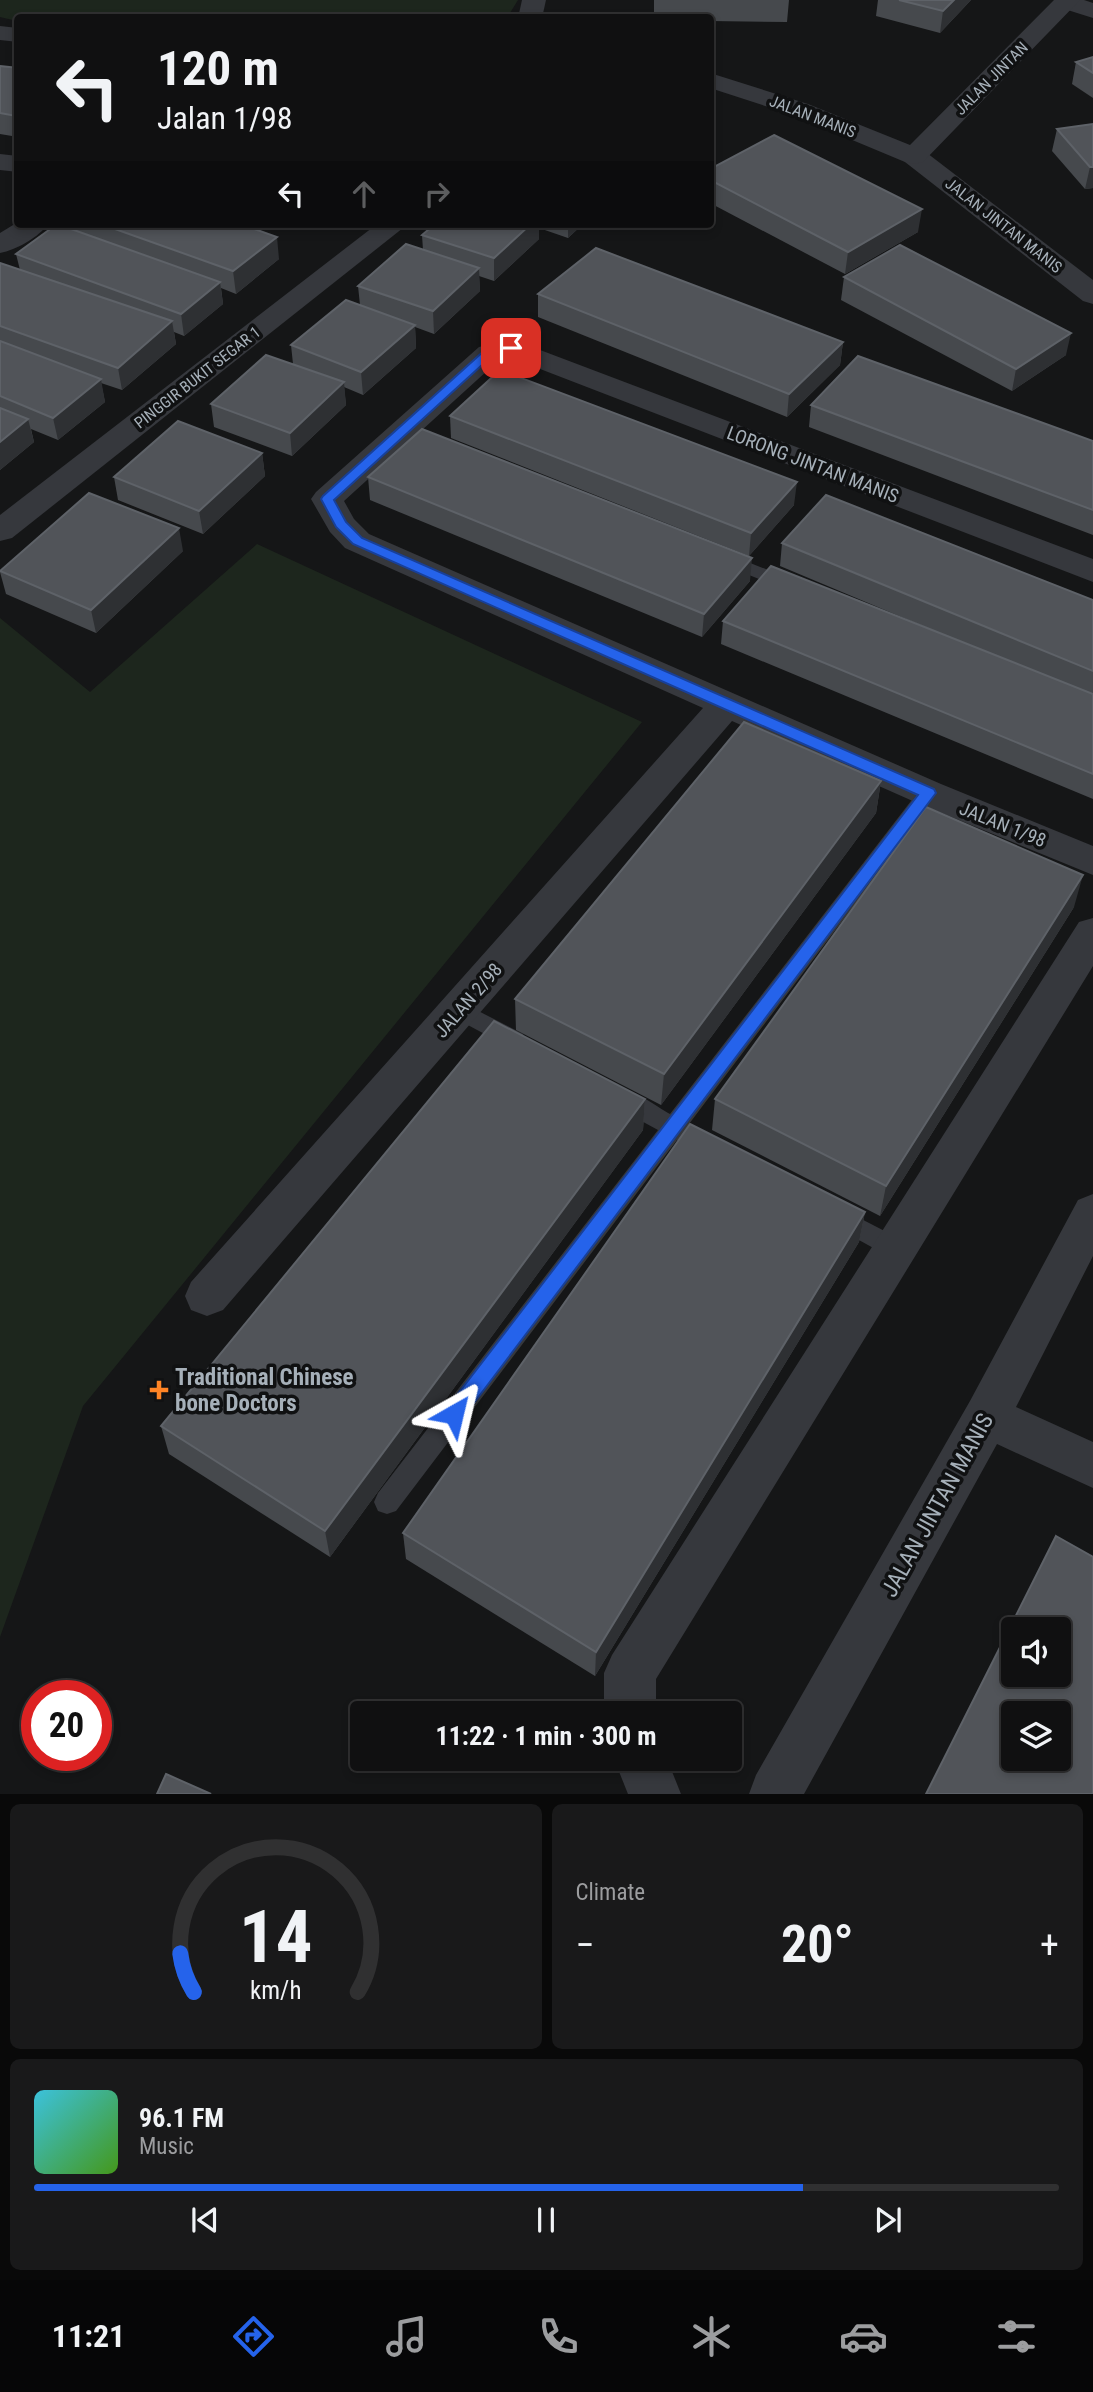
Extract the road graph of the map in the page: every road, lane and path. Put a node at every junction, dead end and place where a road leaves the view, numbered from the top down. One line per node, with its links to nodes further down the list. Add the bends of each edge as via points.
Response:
1 (1067, 1): 2 (street); 4 (street, JALAN JINTAN)
2 (1093, 11)
3 (714, 81): 4 (street, JALAN MANIS, via 799,109)
4 (914, 156): 8 (street, JALAN JINTAN MANIS)
5 (28, 228): 7 (street)
6 (389, 228): 10 (street, PINGGIR BUKIT SEGAR 1)
7 (0, 245)
8 (1093, 295)
9 (533, 356): 12 (street, LORONG JINTAN MANIS); 14 (street, JALAN 1/98, via 511,348 489,352 411,432 327,499 341,524 357,541)
10 (0, 531)
11 (710, 553): 13 (lane)
12 (1093, 571)
13 (813, 595)
14 (728, 703): 15 (street, JALAN 1/98); 18 (street, JALAN 2/98)
15 (928, 793): 16 (street, JALAN 1/98); 21 (lane)
16 (1093, 861)
17 (1093, 933): 25 (street)
18 (459, 1010): 19 (lane); 26 (street, JALAN 2/98)
19 (531, 1049)
20 (603, 1088): 21 (lane)
21 (674, 1128): 22 (lane); 29 (lane)
22 (699, 1141)
23 (821, 1208): 25 (lane)
24 (1093, 1213): 27 (street, JALAN JINTAN MANIS)
25 (895, 1248): 30 (street, via 630,1673)
26 (207, 1296)
27 (987, 1416): 28 (street); 33 (street, JALAN JINTAN MANIS)
28 (1093, 1466)
29 (387, 1502)
30 (629, 1701)
31 (645, 1771): 32 (street)
32 (655, 1794)
33 (775, 1794)

